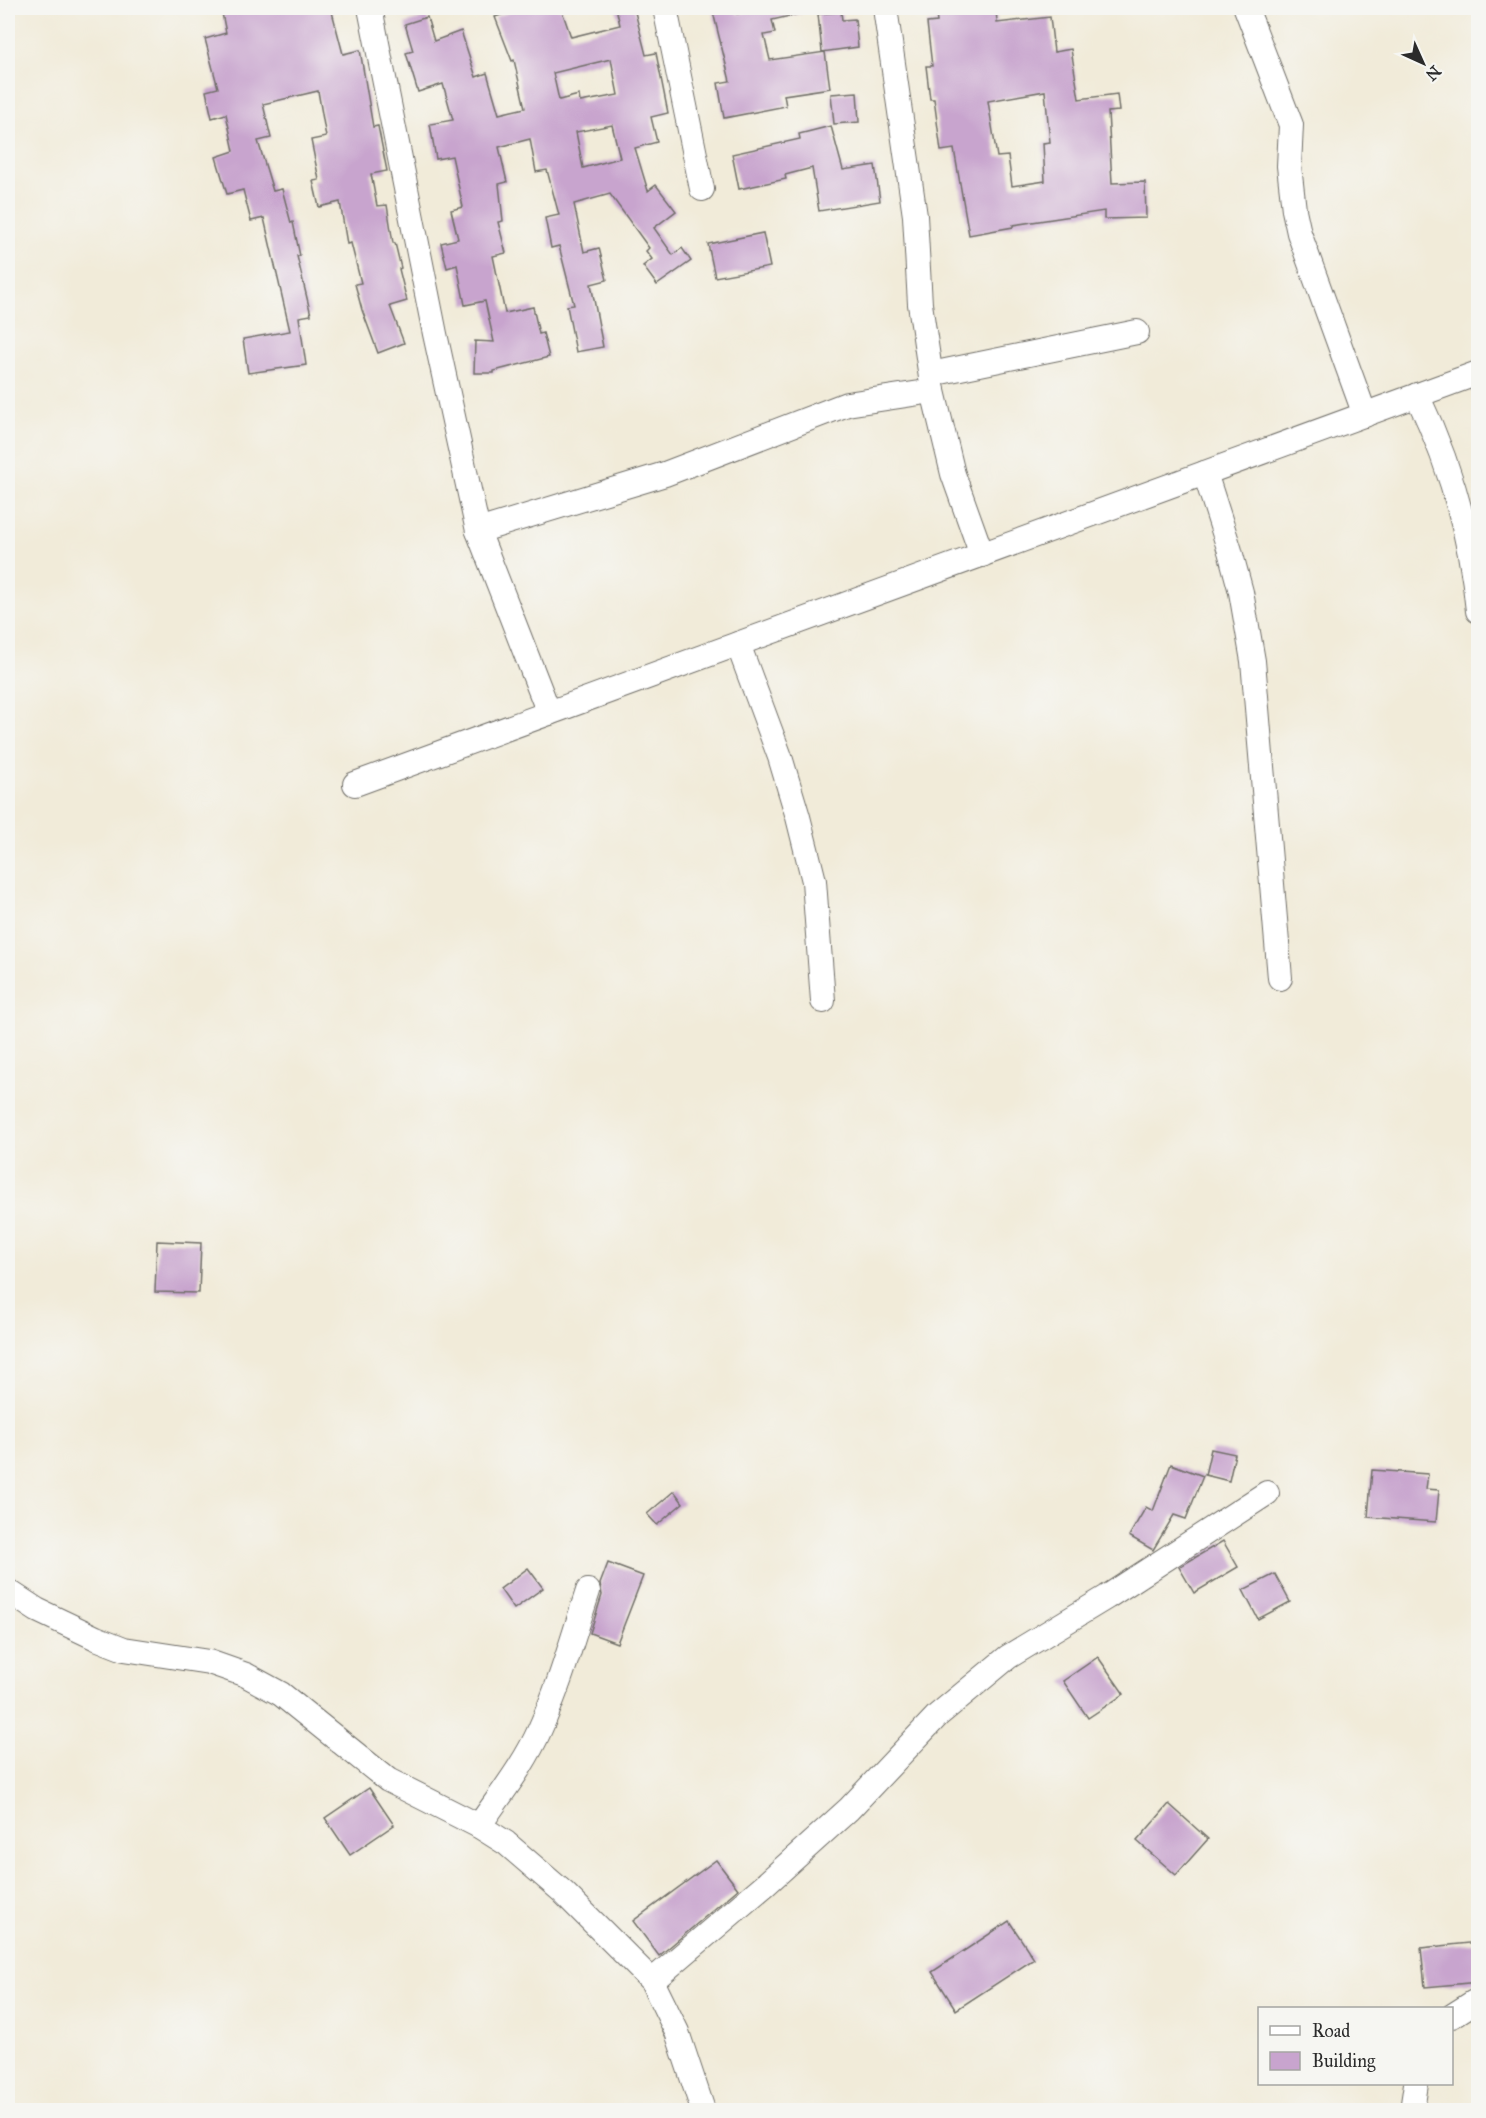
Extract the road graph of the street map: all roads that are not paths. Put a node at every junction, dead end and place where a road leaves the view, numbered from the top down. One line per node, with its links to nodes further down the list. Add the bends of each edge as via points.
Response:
1 (370, 8): 12 (street)
2 (665, 8): 5 (street)
3 (885, 8): 8 (street, via 915,216 920,304)
4 (1246, 8): 10 (street, via 1291,125 1289,166 1299,233)
5 (702, 189)
6 (1137, 332): 8 (street)
7 (1479, 373): 9 (street)
8 (932, 383): 12 (street, via 847,404 665,474); 13 (street, via 954,474)
9 (1418, 395): 10 (street); 14 (street, via 1459,503)
10 (1365, 415): 11 (street)
11 (1205, 473): 13 (street); 18 (street, via 1241,592 1251,650)
12 (478, 531): 16 (street)
13 (982, 555): 15 (street)
14 (1479, 611)
15 (738, 644): 16 (street); 19 (street, via 780,757 812,871)
16 (549, 713): 17 (street)
17 (355, 784)
18 (1280, 978)
19 (823, 1001)
20 (1267, 1493): 24 (street, via 1008,1658 938,1715 849,1809)
21 (8, 1591): 23 (street, via 37,1610 124,1649 209,1662 246,1675 280,1694 388,1780)
22 (588, 1591): 23 (street, via 540,1730)
23 (479, 1826): 24 (street, via 506,1843 563,1892)
24 (652, 1981): 28 (street, via 677,2032)
25 (1479, 2002): 26 (street)
26 (1453, 2015)
27 (1416, 2085): 29 (street)
28 (703, 2110)
29 (1412, 2110)

